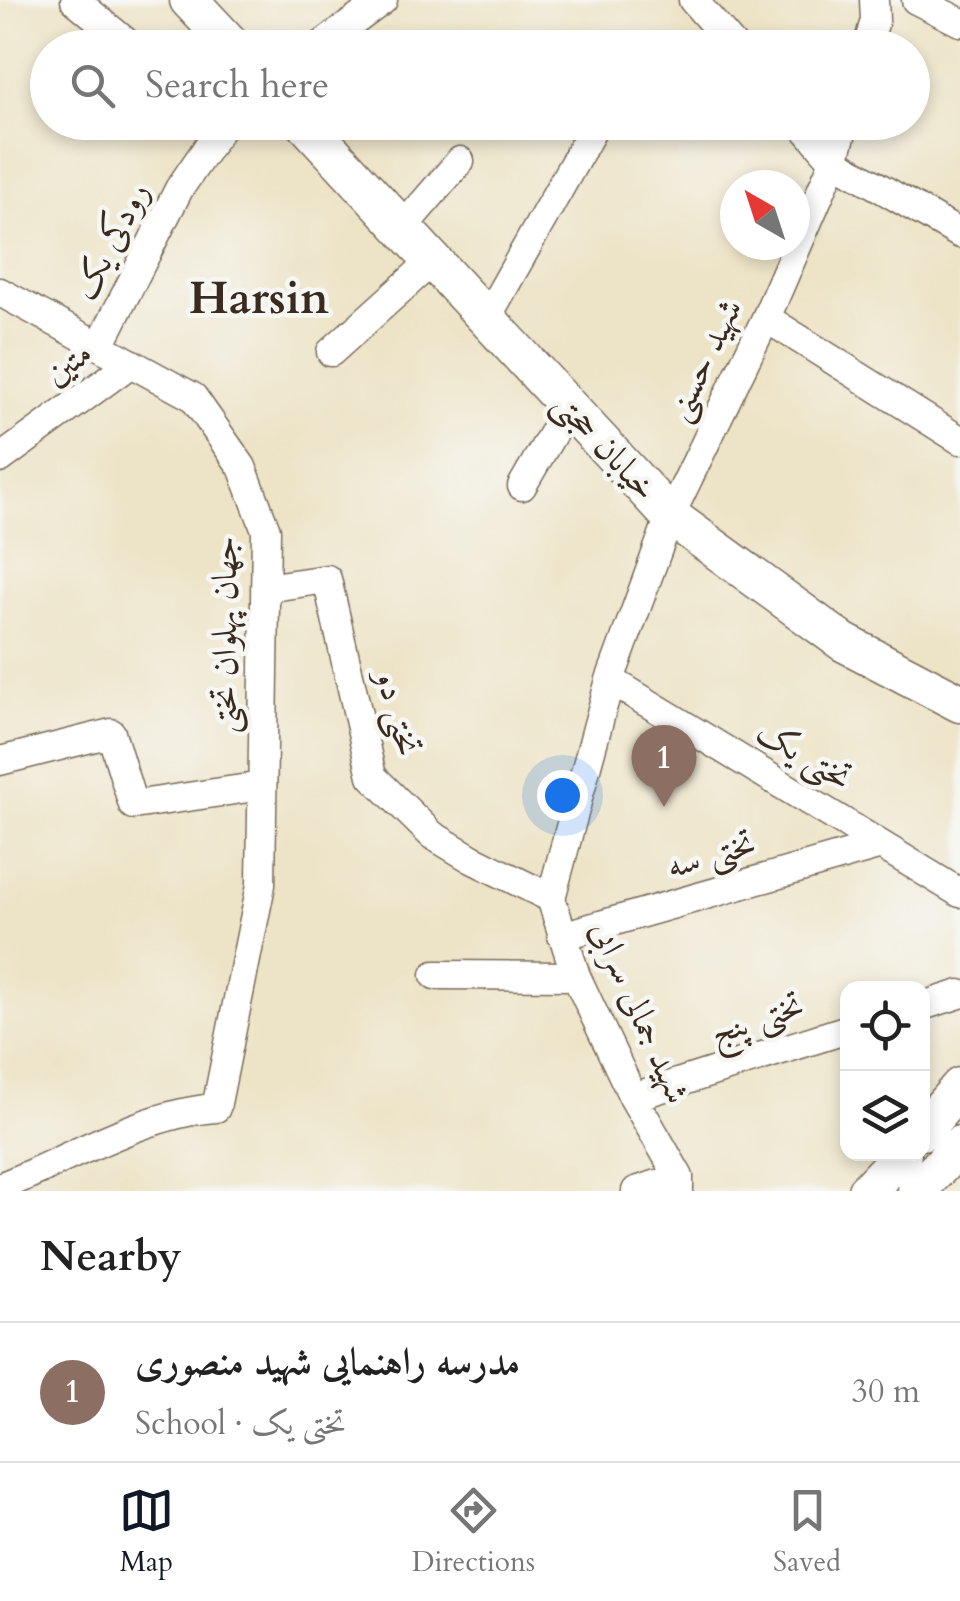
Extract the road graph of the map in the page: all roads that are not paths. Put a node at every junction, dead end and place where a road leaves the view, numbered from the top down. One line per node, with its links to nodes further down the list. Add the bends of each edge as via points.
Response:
1 (75, 0): 8 (street)
2 (189, 0): 9 (main road)
3 (383, 0): 10 (street)
4 (693, 0): 11 (street)
5 (874, 0): 12 (street)
6 (916, 0): 7 (street)
7 (960, 22)
8 (111, 30)
9 (217, 30)
10 (342, 30)
11 (719, 30)
12 (872, 30)
13 (213, 140): 26 (street, رودکی یک, via 180,189)
14 (321, 140): 20 (main road, خیابان حجتی)
15 (587, 140): 25 (street)
16 (816, 140): 19 (street)
17 (840, 140): 19 (street, شهید حسنی)
18 (460, 161): 20 (street)
19 (834, 161): 21 (street); 24 (street, شهید حسنی)
20 (402, 228): 22 (main road, خیابان حجتی)
21 (960, 234)
22 (432, 262): 25 (main road, خیابان حجتی); 27 (street)
23 (0, 292): 26 (street, جهان پهلوان تختی)
24 (766, 318): 30 (street); 33 (street, شهید حسنی)
25 (486, 319): 29 (main road, خیابان حجتی)
26 (100, 345): 28 (street, جهان پهلوان تختی)
27 (331, 352)
28 (131, 363): 31 (street, متین); 34 (street, جهان پهلوان تختی, via 193,396 242,467 266,530)
29 (568, 407): 32 (street); 33 (main road, خیابان حجتی)
30 (960, 440)
31 (0, 460)
32 (522, 486)
33 (670, 516): 35 (street, شهید جمالی سرابی); 36 (main road, خیابان حجتی, via 843,642)
34 (265, 588): 38 (street, جهان پهلوان تختی); 41 (street, تختی دو, via 327,579 372,776 432,835)
35 (610, 680): 39 (street, تختی یک); 41 (street, شهید جمالی سرابی)
36 (960, 703)
37 (0, 761): 38 (street, via 111,733 132,805)
38 (262, 786): 53 (street, جهان پهلوان تختی, via 260,885 216,1108 186,1110)
39 (881, 845): 40 (street, تختی یک); 42 (street, تختی سه)
40 (960, 893)
41 (551, 898): 42 (street, شهید جمالی سرابی)
42 (562, 936): 44 (street, شهید جمالی سرابی)
43 (435, 976): 44 (street)
44 (576, 976): 49 (street, شهید جمالی سرابی)
45 (960, 994): 46 (street)
46 (930, 1003)
47 (840, 1033): 49 (street, تختی پنج)
48 (960, 1086): 50 (main road)
49 (632, 1098): 54 (street, شهید جمالی سرابی)
50 (930, 1122)
51 (960, 1145): 57 (main road)
52 (895, 1161): 56 (main road)
53 (3, 1177)
54 (679, 1184): 55 (street)
55 (636, 1191)
56 (866, 1191)
57 (917, 1191)

